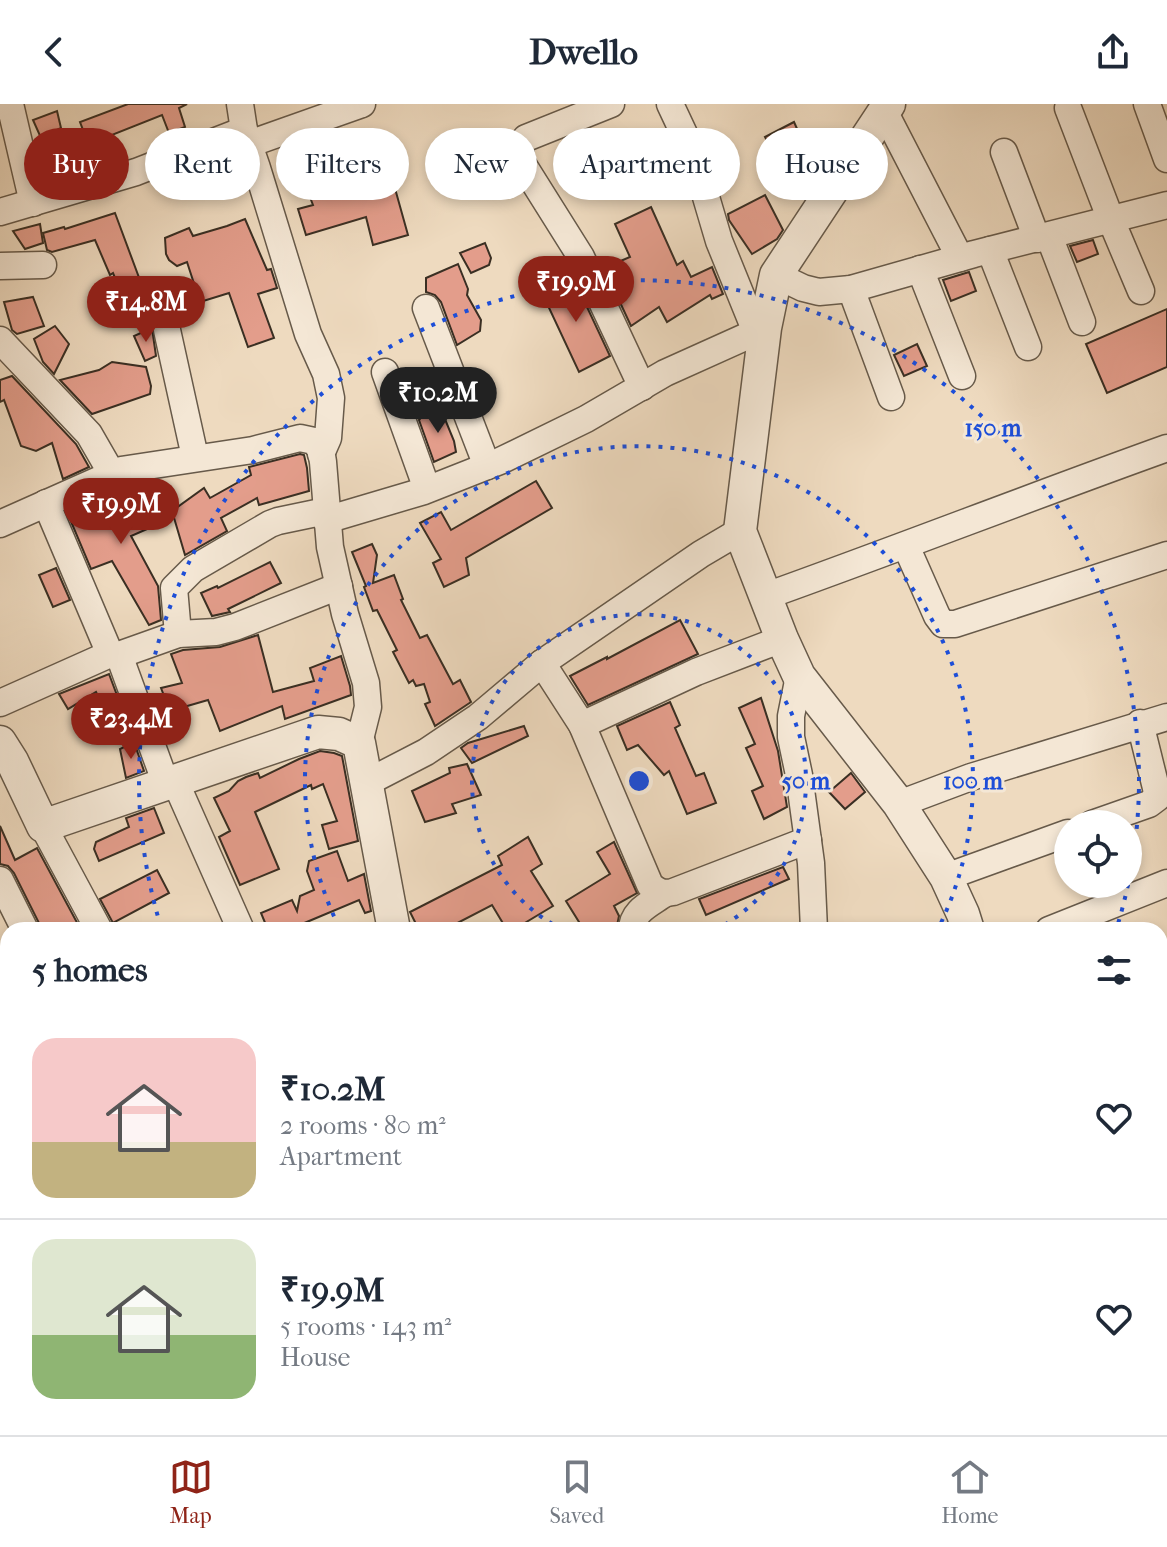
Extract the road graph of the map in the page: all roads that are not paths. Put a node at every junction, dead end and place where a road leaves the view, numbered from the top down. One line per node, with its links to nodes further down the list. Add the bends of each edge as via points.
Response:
1 (10, 104): 11 (street)
2 (362, 104): 8 (street)
3 (611, 104): 32 (street, via 526,138 520,152 581,257)
4 (670, 104): 27 (street, via 693,153 719,241)
5 (1147, 104): 10 (street)
6 (1068, 108): 14 (street)
7 (877, 112): 17 (street); 21 (street)
8 (244, 126): 11 (street, via 136,172); 35 (street, via 308,334 326,374 331,398 328,438)
9 (1004, 152): 15 (street)
10 (1167, 159)
11 (33, 203): 13 (street)
12 (1167, 205): 14 (street)
13 (0, 212)
14 (1111, 220): 15 (street); 23 (street)
15 (1043, 237): 16 (street); 25 (street)
16 (990, 250): 17 (street); 29 (street)
17 (960, 258): 20 (street)
18 (43, 265): 19 (street)
19 (0, 266)
20 (920, 269): 22 (street); 31 (street)
21 (776, 275): 22 (street, via 819,292); 27 (street)
22 (851, 289): 33 (street)
23 (1141, 291)
24 (426, 308): 37 (street)
25 (1082, 322)
26 (167, 330): 36 (street)
27 (761, 330): 32 (street); 43 (street)
28 (0, 340): 38 (street, via 89,434)
29 (1028, 347)
30 (385, 372): 39 (street)
31 (962, 376)
32 (642, 387): 37 (street)
33 (891, 397)
34 (1167, 448): 44 (street)
35 (321, 454): 36 (street, via 314,441 300,438); 41 (street)
36 (195, 457): 38 (street)
37 (487, 466): 39 (street)
38 (112, 474): 40 (street)
39 (427, 489): 41 (street)
40 (46, 503): 42 (street); 50 (street)
41 (326, 515): 46 (street); 48 (street, via 270,524 183,577 174,588)
42 (0, 524)
43 (740, 531): 47 (street); 51 (street)
44 (906, 546): 45 (street, via 943,624); 47 (street)
45 (1167, 555)
46 (339, 586): 48 (street, via 216,632); 57 (street, via 366,683 368,707)
47 (766, 596): 49 (street)
48 (178, 634): 50 (street)
49 (782, 639): 52 (street); 56 (street)
50 (114, 654): 53 (street); 59 (street)
51 (542, 663): 56 (street); 60 (street, via 478,717)
52 (799, 676): 61 (street); 65 (street, via 791,737)
53 (0, 703)
54 (1167, 717): 55 (street)
55 (1140, 723): 61 (street); 62 (street, via 1157,798)
56 (582, 725): 69 (street, via 650,885)
57 (359, 743): 59 (street, via 318,732); 60 (street)
58 (4, 757): 63 (street)
59 (170, 782): 63 (street); 72 (street)
60 (366, 783): 73 (street)
61 (899, 804): 66 (street)
62 (1132, 810)
63 (43, 826): 71 (street)
64 (1054, 838): 66 (street)
65 (808, 840): 69 (street); 75 (street)
66 (946, 877): 76 (street)
67 (0, 880): 70 (street)
68 (1167, 883): 77 (street)
69 (664, 894): 74 (street)
70 (21, 922)
71 (95, 922)
72 (237, 922)
73 (392, 922)
74 (632, 922)
75 (813, 922)
76 (966, 922)
77 (1069, 922)

